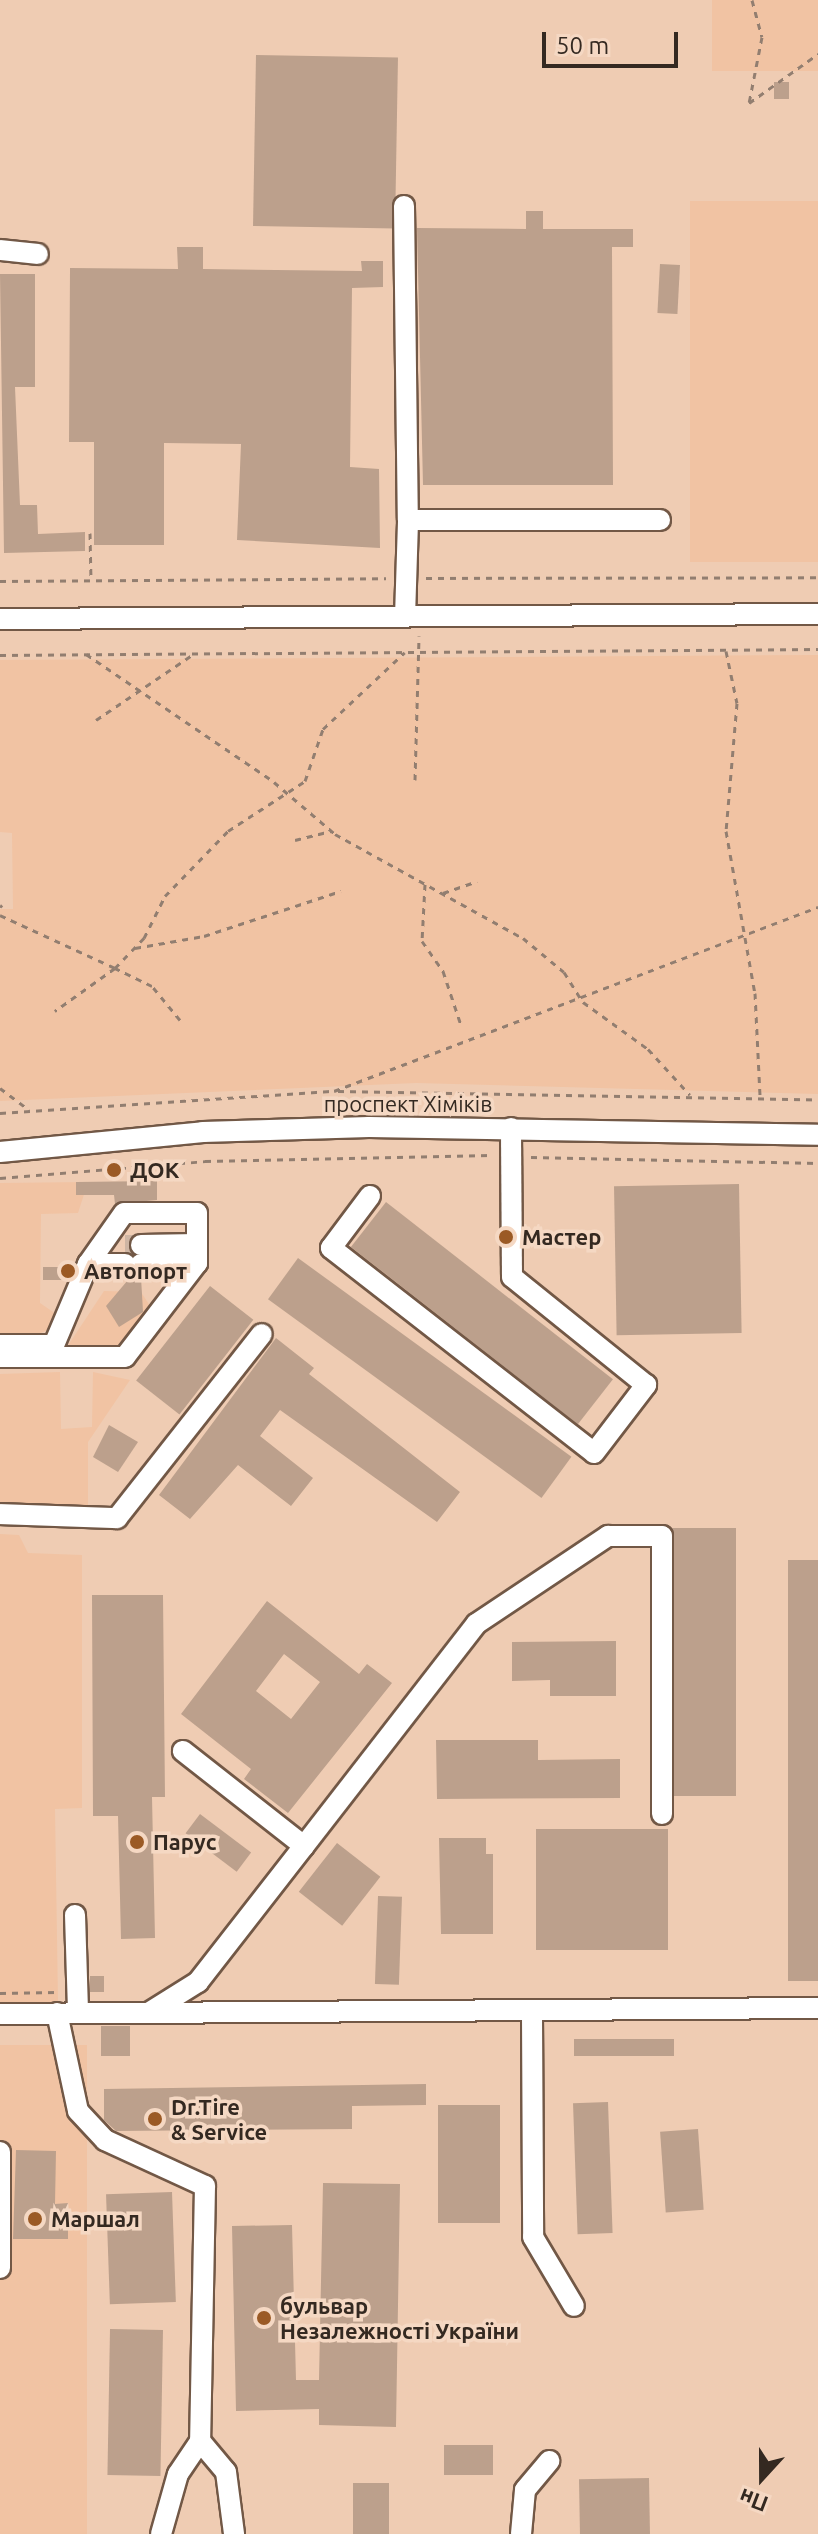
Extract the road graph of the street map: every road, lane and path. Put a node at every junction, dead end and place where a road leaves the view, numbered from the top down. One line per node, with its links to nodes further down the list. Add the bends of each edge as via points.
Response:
1 (752, 0): 2 (path, via 762,37 749,103)
2 (818, 54)
3 (404, 206): 6 (street)
4 (0, 250): 5 (street)
5 (38, 254)
6 (408, 520): 7 (street); 11 (street)
7 (660, 520)
8 (90, 533): 9 (path)
9 (91, 580)
10 (818, 614): 11 (street)
11 (405, 617): 12 (street)
12 (0, 619)
13 (818, 649): 14 (path)
14 (726, 650): 16 (path); 32 (path, via 737,703 726,831)
15 (405, 652): 16 (path); 17 (path); 23 (path, via 323,729 315,762)
16 (419, 652): 22 (path)
17 (195, 653): 18 (path); 20 (path)
18 (86, 654): 19 (path); 20 (path)
19 (0, 655)
20 (138, 692): 21 (path); 23 (path)
21 (96, 720)
22 (415, 780)
23 (290, 795): 24 (path); 33 (path, via 228,831 165,896)
24 (331, 831): 25 (path); 27 (path)
25 (295, 840)
26 (477, 881): 29 (path)
27 (425, 884): 29 (path); 38 (path, via 422,941 443,971)
28 (341, 891): 33 (path, via 204,936)
29 (441, 894): 35 (path, via 523,938 564,972)
30 (818, 907): 32 (path)
31 (0, 915): 34 (path)
32 (743, 937): 35 (path); 42 (path, via 755,993)
33 (135, 948): 34 (path)
34 (115, 968): 36 (path); 37 (path, via 152,986)
35 (583, 1002): 40 (path); 41 (path, via 648,1049)
36 (55, 1011)
37 (180, 1020)
38 (461, 1025)
39 (0, 1088): 44 (path)
40 (334, 1091): 41 (path); 44 (path)
41 (690, 1095): 42 (path)
42 (760, 1097): 43 (path)
43 (818, 1099)
44 (30, 1111): 45 (path)
45 (0, 1113)
46 (517, 1128): 47 (street, проспект Хіміків); 48 (street, проспект Хіміків, via 203,1132); 49 (street)
47 (818, 1135)
48 (0, 1152)
49 (517, 1156): 50 (path); 51 (path, via 205,1161); 52 (street, via 524,1287 646,1385 594,1453 331,1248)
50 (818, 1163)
51 (0, 1178)
52 (370, 1196)
53 (101, 1245): 54 (street); 55 (street, via 124,1213 197,1213); 56 (street)
54 (133, 1254): 55 (street); 56 (street)
55 (197, 1254): 59 (street, via 125,1357)
56 (88, 1264): 58 (street, via 54,1345)
57 (262, 1334): 60 (street, via 117,1518)
58 (0, 1345)
59 (0, 1357)
60 (0, 1514)
61 (183, 1751): 63 (street)
62 (662, 1814): 63 (street, via 662,1536 608,1536 476,1624)
63 (304, 1846): 68 (street, via 198,1982)
64 (75, 1915): 69 (street)
65 (69, 1992): 66 (path)
66 (0, 1993)
67 (818, 2008): 71 (street)
68 (150, 2012): 69 (street); 71 (street)
69 (67, 2013): 70 (street); 75 (street, via 78,2111 105,2140 205,2186)
70 (0, 2014)
71 (532, 2015): 74 (street, via 533,2237)
72 (0, 2152): 73 (street)
73 (0, 2268)
74 (574, 2306)
75 (200, 2441): 77 (street, via 178,2474); 78 (street, via 226,2472)
76 (549, 2461): 79 (street, via 525,2490)
77 (161, 2534)
78 (234, 2534)
79 (521, 2534)

